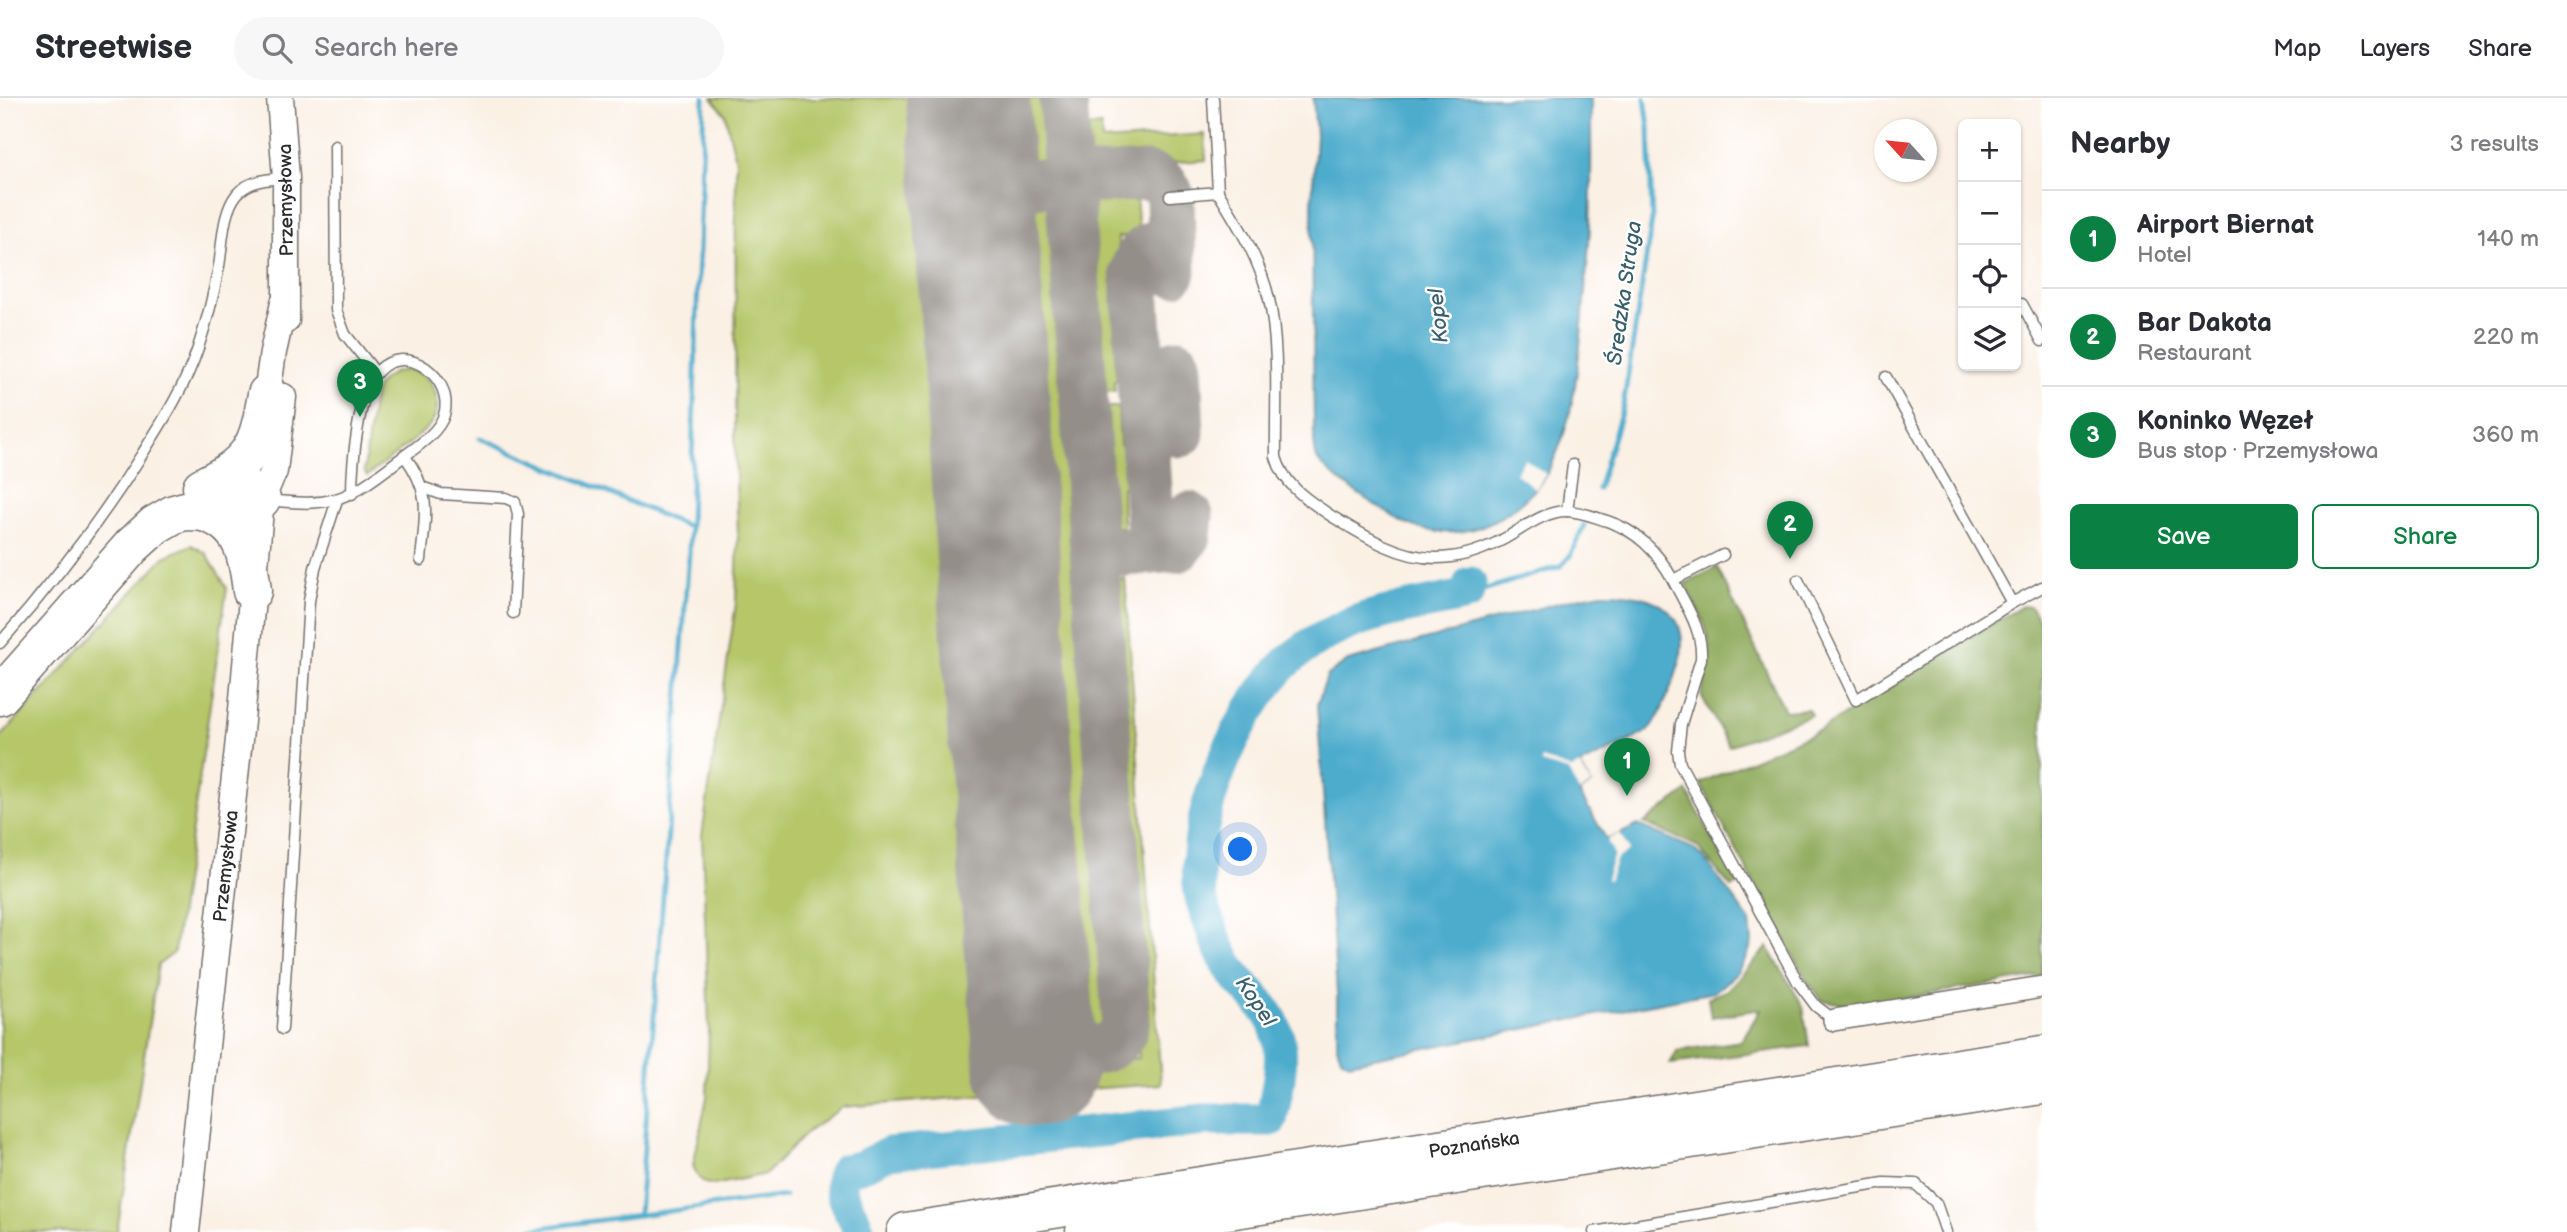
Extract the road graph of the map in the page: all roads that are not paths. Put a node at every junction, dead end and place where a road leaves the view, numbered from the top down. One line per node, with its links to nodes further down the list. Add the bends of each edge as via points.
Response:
1 (280, 98): 4 (street, Przemysłowa)
2 (1213, 98): 5 (lane)
3 (335, 146): 10 (lane, via 336,310 345,334)
4 (286, 178): 7 (street, Przemysłowa); 29 (lane, via 253,183 233,201 205,327 177,397 94,527)
5 (1218, 192): 6 (lane); 20 (lane, via 1254,255 1269,299 1276,457 1296,491 1380,543 1435,558 1482,549 1546,516)
6 (1170, 196)
7 (284, 303): 12 (street, Przemysłowa); 18 (street, Przemysłowa, via 288,337 276,463)
8 (2022, 304): 9 (lane)
9 (2042, 341)
10 (376, 373): 13 (lane, via 388,364 412,362 428,368 442,388 443,418); 16 (lane, via 364,399)
11 (1886, 377): 27 (lane)
12 (267, 394): 17 (highway, via 251,449); 18 (street, Przemysłowa, via 257,462)
13 (404, 455): 15 (lane); 16 (lane)
14 (1573, 465): 20 (lane)
15 (424, 488): 22 (lane); 28 (lane, via 515,502)
16 (352, 494): 19 (lane)
17 (207, 498): 18 (highway, via 243,512); 25 (highway, via 239,536 247,553); 30 (highway, via 155,524)
18 (261, 499): 19 (lane, via 310,504); 25 (street, Przemysłowa)
19 (337, 500): 33 (lane, via 309,601)
20 (1567, 511): 23 (lane, via 1612,523 1637,536 1657,553)
21 (1723, 555): 23 (lane)
22 (421, 560)
23 (1673, 580): 32 (lane, via 1702,647 1680,731 1680,764 1798,982)
24 (1798, 580): 27 (lane, via 1856,700)
25 (252, 591): 36 (street, Przemysłowa)
26 (2041, 592): 27 (lane)
27 (2012, 603)
28 (513, 613)
29 (0, 642)
30 (0, 696)
31 (2042, 987): 32 (street)
32 (1834, 1020)
33 (282, 1029)
34 (2042, 1055): 37 (highway, Poznańska)
35 (2042, 1085): 38 (highway, Poznańska)
36 (188, 1219)
37 (911, 1231)
38 (1085, 1232)
39 (1594, 1232): 40 (lane, via 1884,1183 1916,1184 1936,1203)
40 (1946, 1232)

